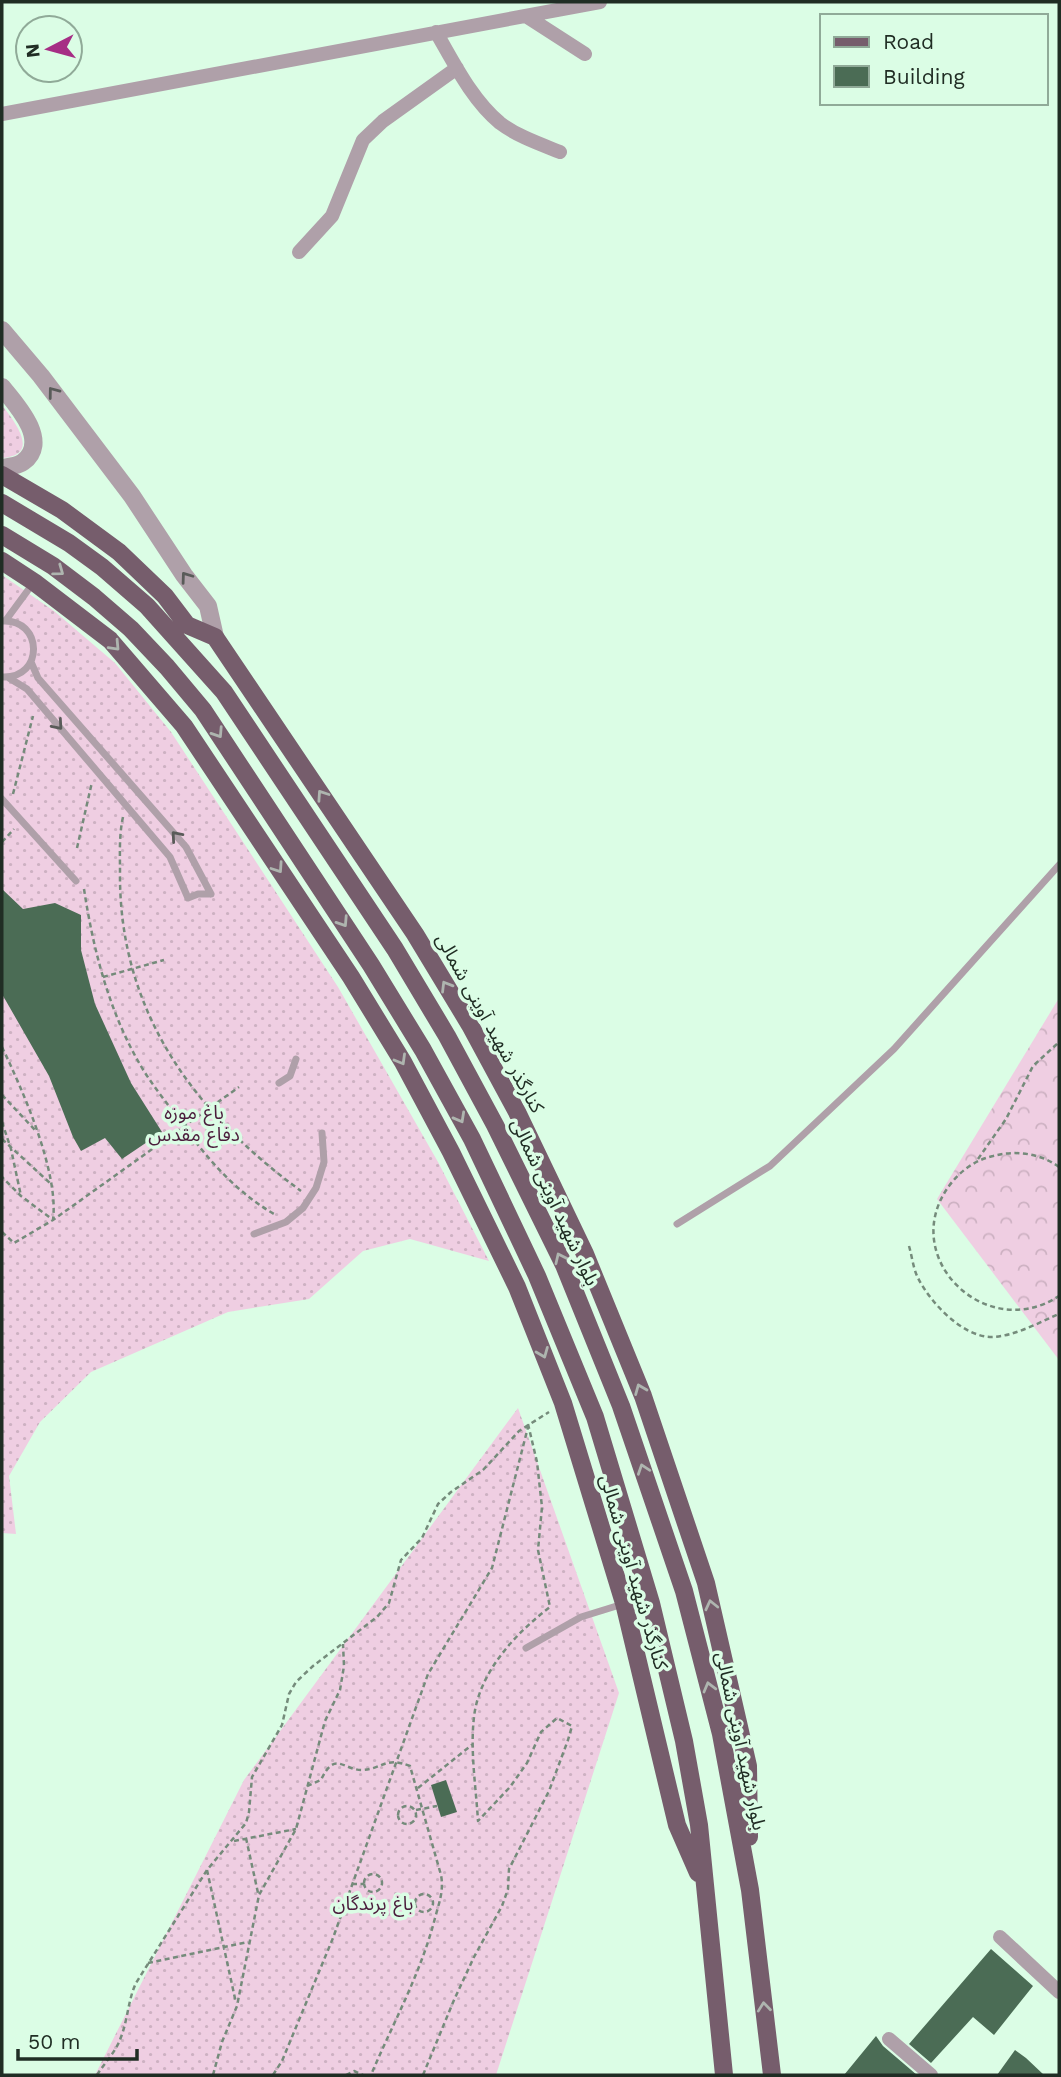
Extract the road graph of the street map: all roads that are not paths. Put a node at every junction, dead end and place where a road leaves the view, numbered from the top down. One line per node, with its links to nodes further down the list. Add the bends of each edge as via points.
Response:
1 (600, 2): 2 (street)
2 (526, 16): 3 (street); 4 (street)
3 (436, 32): 5 (street); 6 (street)
4 (585, 54)
5 (457, 68): 7 (street, via 481,104 501,123); 8 (street, via 383,121 363,141 332,216)
6 (2, 114)
7 (560, 152)
8 (299, 252)
9 (2, 330): 18 (street, one-way to 9, via 208,606 132,496)
10 (2, 387): 11 (street, via 33,432 32,450 23,463)
11 (2, 468)
12 (2, 475): 18 (main road, کنارگذر شهید آوینی شمالی, via 62,510 119,552 165,596 187,625)
13 (2, 503): 32 (main road, بلوار شهید آوینی شمالی, one-way to 13, via 721,1734 680,1578 621,1406 564,1265 495,1125 395,949 224,692 147,606 102,566)
14 (2, 535): 31 (main road, one-way to 31, via 53,566 103,605 167,667 203,710 371,965 472,1139 537,1276 595,1417 651,1603 684,1741)
15 (2, 561): 16 (main road, کنارگذر شهید آوینی شمالی)
16 (34, 582): 17 (lane); 29 (main road, کنارگذر شهید آوینی شمالی, one-way to 29, via 110,640 184,726 402,1062 517,1287 563,1403)
17 (4, 621): 19 (lane, via 24,627 30,634)
18 (215, 637): 32 (main road, کنارگذر شهید آوینی شمالی, one-way to 18, via 748,1766 706,1583 643,1396 585,1254 470,1025)
19 (31, 662): 20 (lane); 20 (lane, one-way to 19, via 27,689 170,857 188,898 211,894 186,848 38,678)
20 (5, 678)
21 (2, 799): 23 (lane)
22 (1059, 865): 27 (lane, via 894,1049 770,1166)
23 (76, 881)
24 (296, 1059): 25 (lane, via 290,1076)
25 (279, 1083)
26 (322, 1133): 28 (lane, via 324,1162 316,1188 303,1208 286,1222)
27 (677, 1224)
28 (254, 1234)
29 (624, 1603): 30 (lane, via 581,1617); 31 (main road, کنارگذر شهید آوینی شمالی, via 677,1825)
30 (526, 1648)
31 (705, 1889): 36 (main road)
32 (750, 1890): 37 (main road, بلوار شهید آوینی شمالی, one-way to 32)
33 (1000, 1937): 34 (street)
34 (1059, 1992)
35 (889, 2039): 38 (street)
36 (724, 2075)
37 (772, 2075)
38 (931, 2075)

